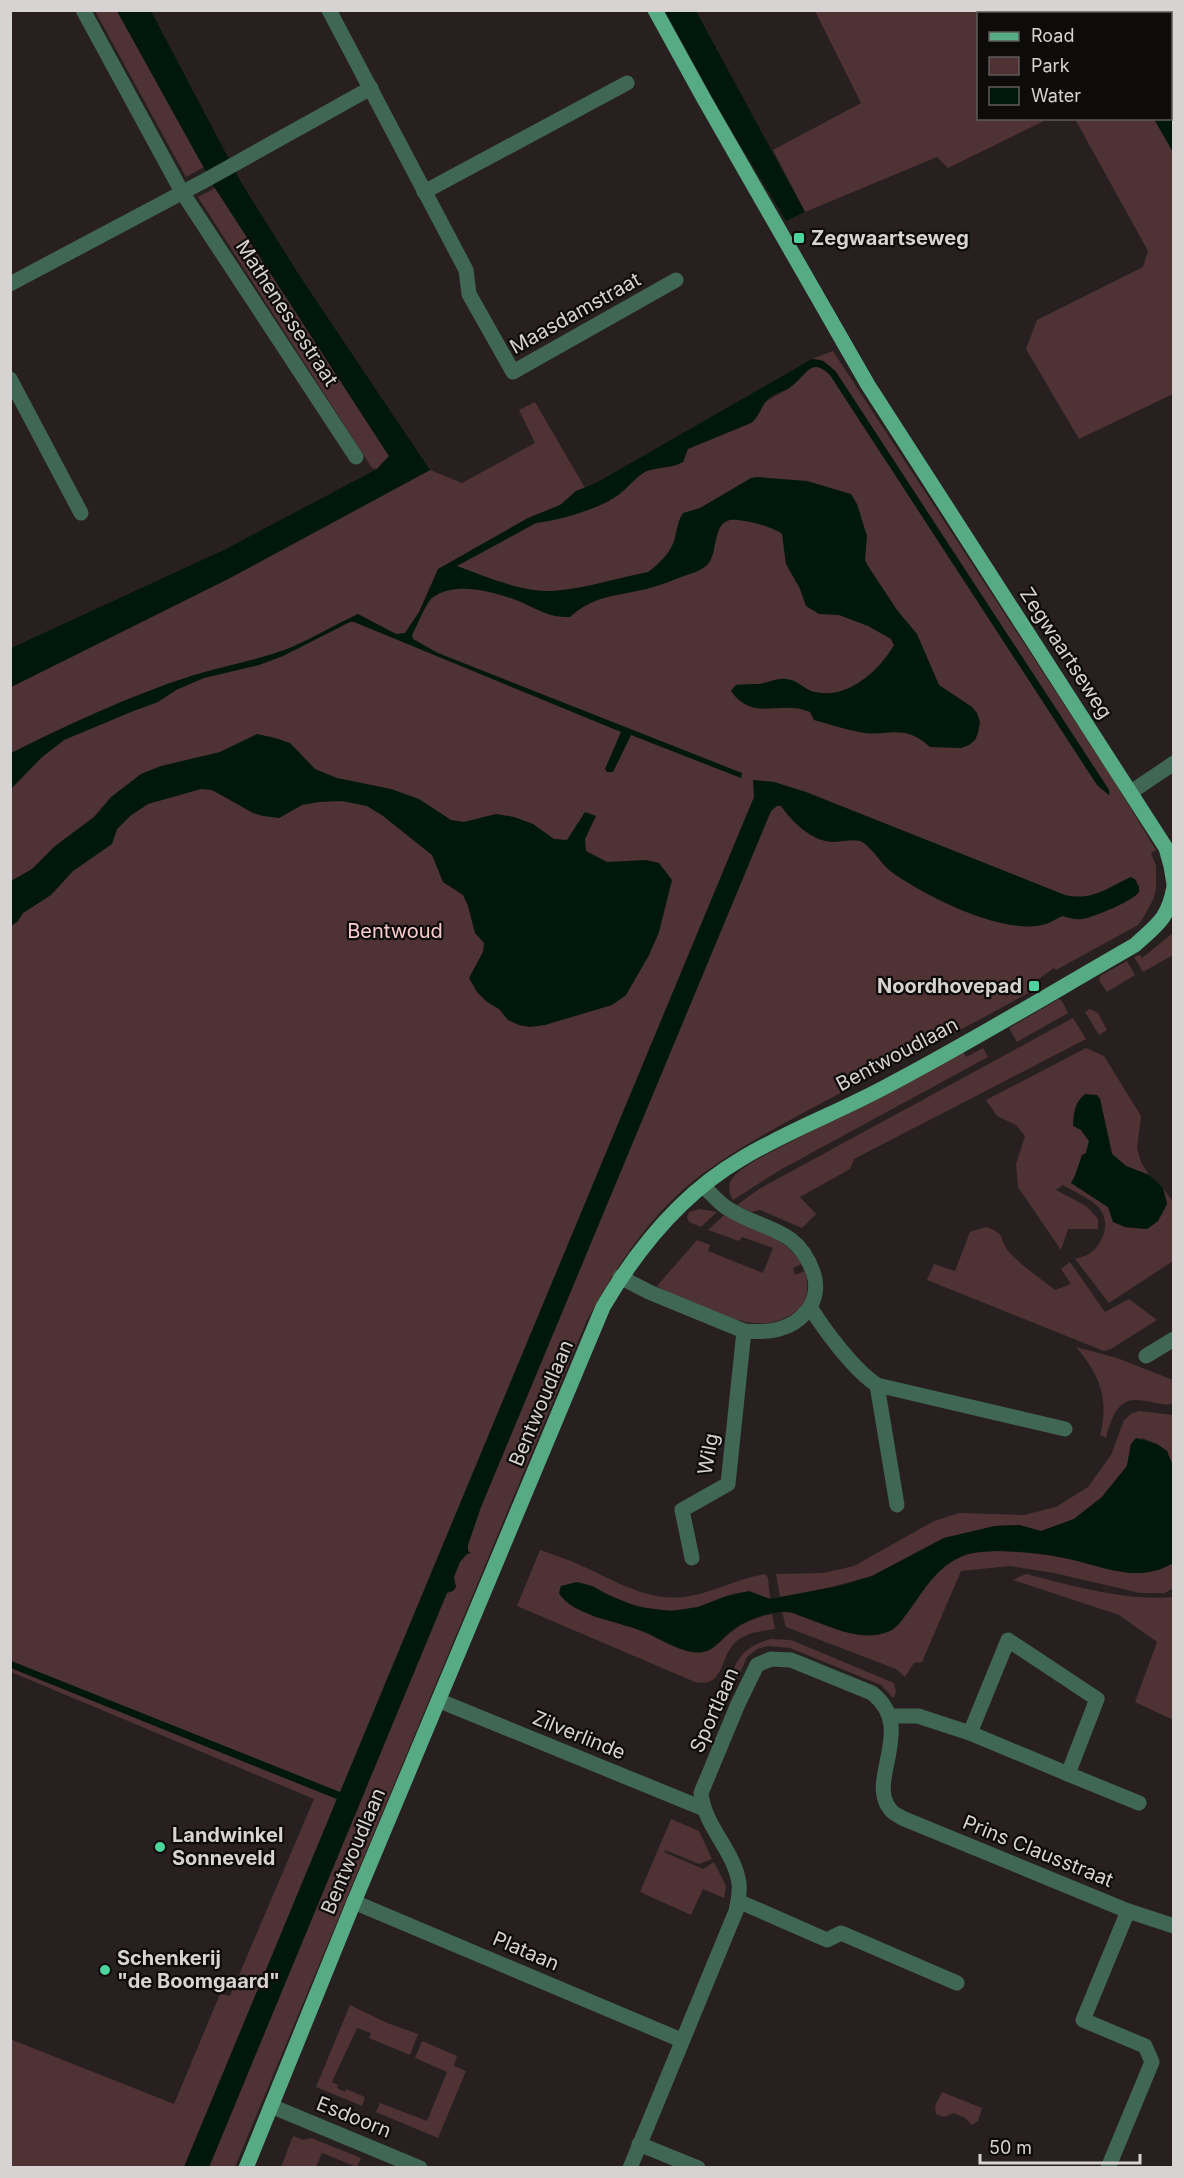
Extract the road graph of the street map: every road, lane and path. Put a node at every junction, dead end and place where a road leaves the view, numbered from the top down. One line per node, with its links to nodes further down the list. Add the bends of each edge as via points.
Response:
1 (83, 10): 6 (street, Mathenessestraat)
2 (329, 10): 5 (street, Maasdamstraat)
3 (656, 10): 14 (main road, Zegwaartseweg, via 868,385)
4 (627, 83): 7 (street)
5 (371, 88): 6 (street); 7 (street, Maasdamstraat)
6 (183, 192): 9 (street); 11 (street, Mathenessestraat)
7 (424, 192): 8 (street, Maasdamstraat, via 466,270 469,294 513,372)
8 (676, 280)
9 (10, 284)
10 (10, 379): 12 (street)
11 (356, 457)
12 (81, 513)
13 (1173, 763): 14 (street)
14 (1131, 792): 15 (main road, Zegwaartseweg, via 1166,848)
15 (1173, 885): 16 (main road, Zegwaartseweg)
16 (1172, 906): 17 (main road, Bentwoudlaan, via 1162,921 1135,945 887,1087 740,1159)
17 (703, 1186): 18 (main road, Bentwoudlaan); 19 (street, via 727,1208 780,1232 798,1245 816,1278)
18 (620, 1277): 20 (street); 27 (main road, Bentwoudlaan, via 603,1307)
19 (810, 1307): 20 (street, via 785,1328); 23 (street, via 867,1378)
20 (744, 1331): 26 (street, Wilg, via 729,1484 682,1510)
21 (1173, 1339): 22 (street)
22 (1146, 1356)
23 (877, 1385): 24 (street); 25 (street)
24 (1065, 1429)
25 (897, 1505)
26 (693, 1558)
27 (440, 1701): 32 (street, Zilverlinde); 34 (main road, Bentwoudlaan)
28 (890, 1716): 29 (street, via 918,1716); 32 (street, Sportlaan, via 872,1693 791,1660 771,1659 757,1665 701,1793); 35 (street, Prins Clausstraat, via 883,1790 889,1809 915,1824)
29 (970, 1733): 30 (street); 30 (street, via 1008,1640 1096,1699)
30 (1068, 1774): 31 (street)
31 (1138, 1803)
32 (702, 1808): 33 (street, via 735,1868)
33 (738, 1901): 37 (street, via 827,1940 841,1934); 38 (street)
34 (354, 1902): 38 (street, Plataan); 39 (main road, Bentwoudlaan)
35 (1128, 1911): 36 (street, Prins Clausstraat); 45 (street, via 1083,2020 1145,2046 1152,2062)
36 (1173, 1924)
37 (957, 1983)
38 (681, 2040): 40 (street)
39 (271, 2106): 41 (main road, Bentwoudlaan); 42 (street, Esdoorn)
40 (639, 2144): 43 (street); 44 (street)
41 (246, 2168)
42 (420, 2168)
43 (630, 2168)
44 (698, 2168)
45 (1108, 2168)

